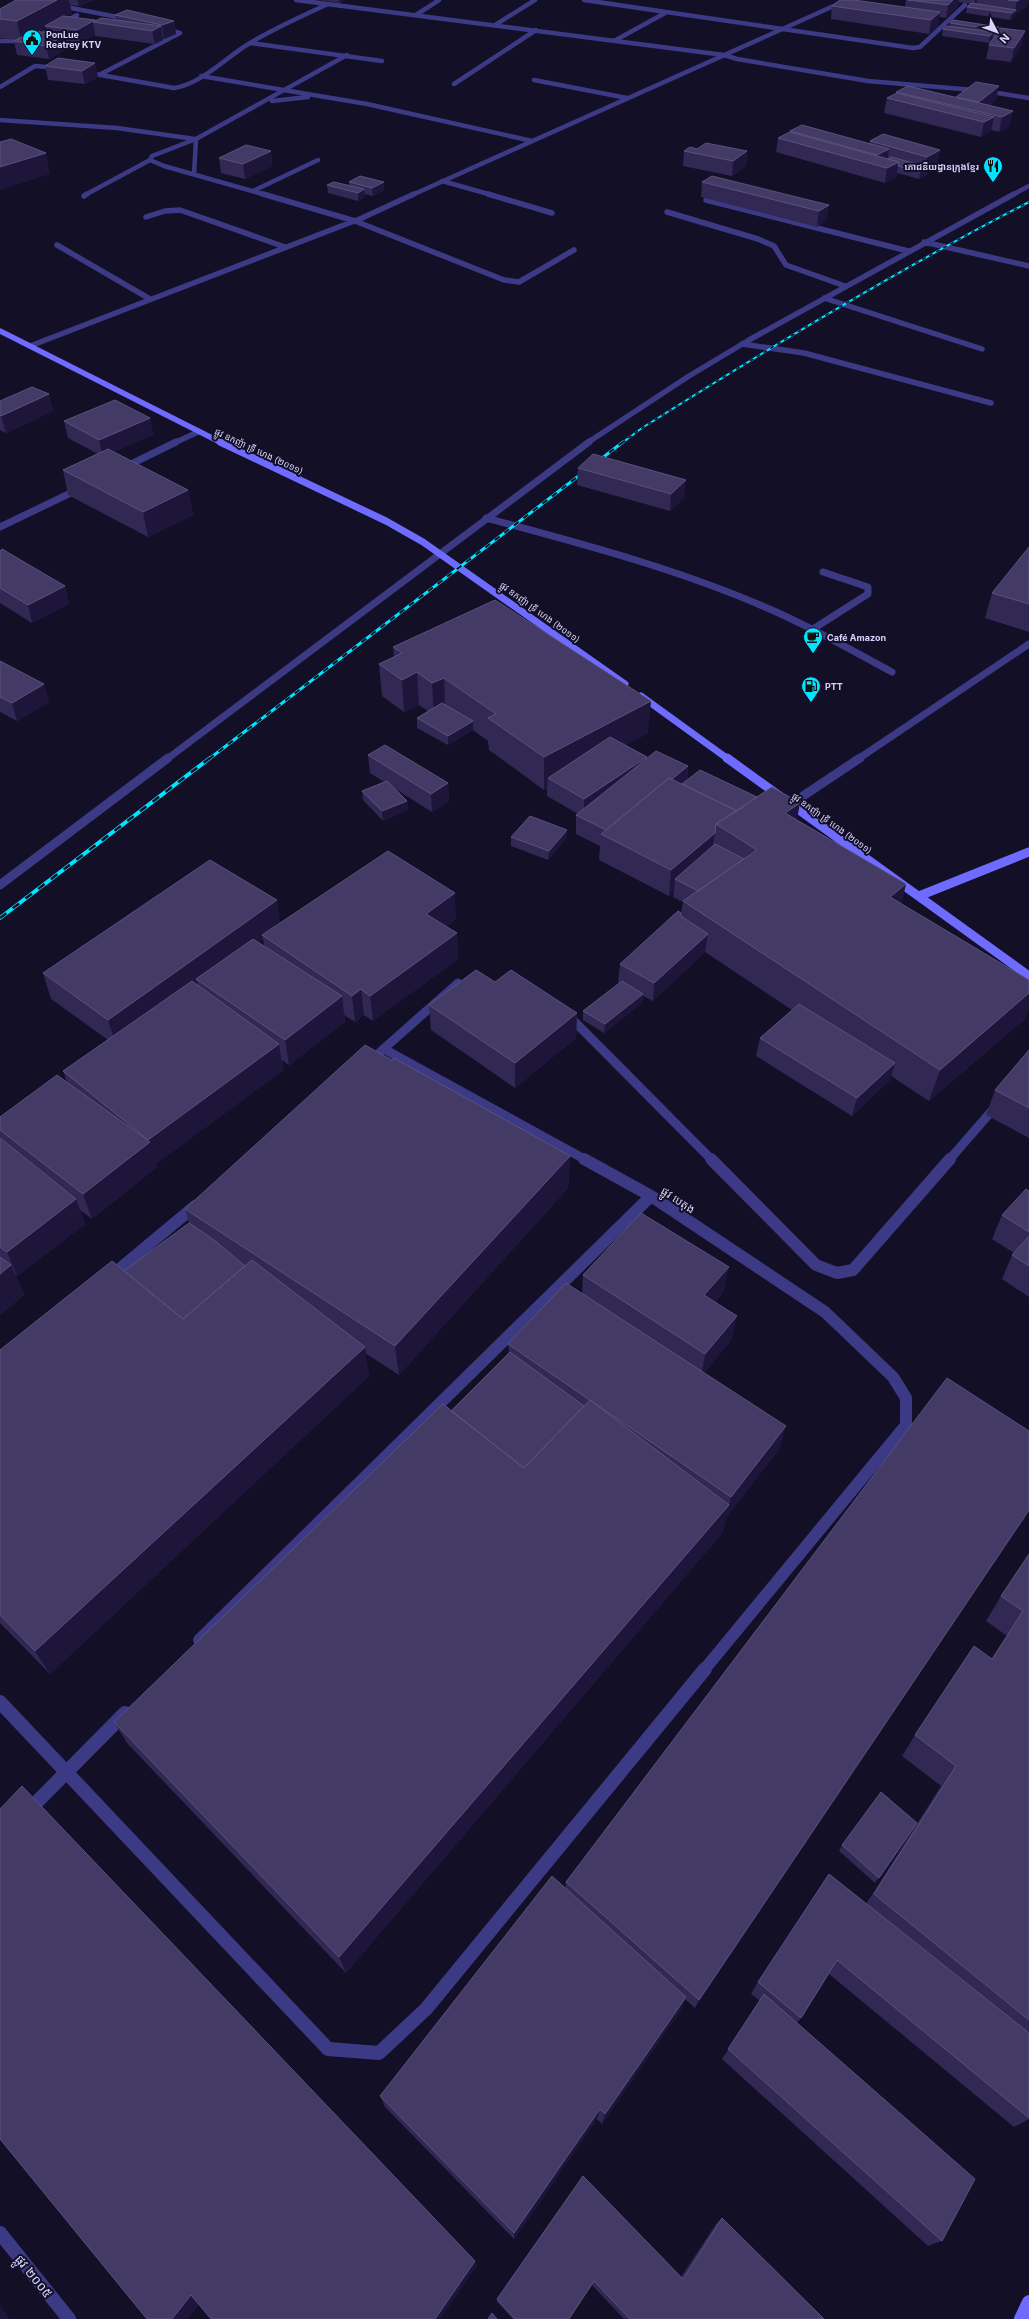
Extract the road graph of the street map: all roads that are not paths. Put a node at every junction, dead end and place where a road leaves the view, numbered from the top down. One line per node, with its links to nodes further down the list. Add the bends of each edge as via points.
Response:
1 (30, 0): 14 (street)
2 (296, 0): 8 (street)
3 (439, 0): 13 (street)
4 (535, 0): 15 (street)
5 (584, 0): 9 (street)
6 (621, 0): 9 (street)
7 (847, 0): 17 (street)
8 (328, 4): 13 (street); 21 (street)
9 (612, 4): 11 (street)
10 (965, 5): 17 (street, via 917,48)
11 (665, 13): 17 (street); 20 (street)
12 (77, 15): 19 (street, via 29,41)
13 (416, 15): 15 (street)
14 (132, 20)
15 (495, 25): 18 (street)
16 (160, 27): 27 (street, via 180,32)
17 (782, 29): 23 (street)
18 (536, 30): 20 (street); 30 (street)
19 (0, 41)
20 (614, 41): 23 (street)
21 (250, 43): 22 (street); 28 (street)
22 (347, 55): 24 (street); 32 (street)
23 (724, 55): 34 (street); 35 (street, via 872,81 986,90)
24 (382, 61)
25 (66, 69): 31 (street, via 35,66)
26 (79, 71): 27 (street)
27 (99, 75): 28 (street, via 174,88 187,86)
28 (200, 76): 32 (street)
29 (534, 80): 34 (street)
30 (454, 84)
31 (0, 87)
32 (288, 89): 33 (street); 36 (street)
33 (328, 96): 36 (street, via 290,98); 39 (street, via 451,120)
34 (627, 98): 39 (street)
35 (1029, 98)
36 (259, 105): 38 (street)
37 (0, 120): 38 (street, via 117,128)
38 (196, 139): 40 (street, via 152,156); 42 (street)
39 (532, 141): 43 (street)
40 (150, 160): 42 (street); 46 (street)
41 (318, 160): 45 (street)
42 (194, 174): 45 (street)
43 (442, 181): 49 (street); 51 (street)
44 (1029, 186): 52 (street)
45 (253, 191): 51 (street)
46 (84, 196)
47 (706, 200): 56 (street)
48 (667, 212): 58 (street, via 758,239 774,246 786,265)
49 (552, 213)
50 (146, 217): 54 (street, via 180,210)
51 (355, 220): 54 (street); 55 (street, via 504,280 519,282)
52 (924, 242): 56 (street); 57 (street)
53 (57, 245): 60 (street)
54 (285, 247): 60 (street)
55 (574, 250)
56 (908, 251): 58 (street)
57 (1029, 266)
58 (845, 286): 59 (street)
59 (824, 298): 62 (street); 64 (street)
60 (150, 299): 63 (street)
61 (0, 330): 63 (main road, ផ្លូវ ឧកញ៉ា ទ្រី ហេង (២០១១))
62 (742, 344): 65 (street, via 804,353); 69 (street, via 568,456)
63 (30, 346): 66 (main road, ផ្លូវ ឧកញ៉ា ទ្រី ហេង (២០១១))
64 (982, 349)
65 (991, 403)
66 (198, 432): 67 (street); 71 (main road, ផ្លូវ ឧកញ៉ា ទ្រី ហេង (២០១១), via 386,521)
67 (113, 473)
68 (85, 486): 70 (street)
69 (486, 518): 71 (street); 73 (street, via 633,559 746,600)
70 (0, 527)
71 (441, 553): 76 (main road, ផ្លូវ ឧកញ៉ា ទ្រី ហេង (២០១១)); 78 (street)
72 (823, 572): 73 (street, via 868,587 868,594)
73 (812, 628): 75 (street)
74 (1029, 644): 76 (street)
75 (892, 672)
76 (791, 804): 79 (main road, ផ្លូវ ឧកញ៉ា ទ្រី ហេង (២០១១))
77 (1029, 852): 79 (main road)
78 (0, 885)
79 (919, 896): 80 (main road, ផ្លូវ ឧកញ៉ា ទ្រី ហេង (២០១១))
80 (1029, 976)
81 (458, 983): 83 (street)
82 (571, 1018): 85 (street, via 816,1265 837,1273 853,1270)
83 (384, 1049): 84 (street); 86 (street, ផ្លូវ បេតុង)
84 (372, 1059)
85 (1003, 1098)
86 (651, 1196): 89 (street); 92 (street, ផ្លូវ បេតុង, via 825,1312 893,1377 906,1398 906,1425 426,2009 379,2053 328,2049)
87 (201, 1201): 88 (street)
88 (104, 1282)
89 (191, 1648)
90 (0, 1702): 92 (street)
91 (134, 1704): 92 (street)
92 (66, 1771): 93 (street)
93 (17, 1823)
94 (0, 2233): 96 (street, ផ្លូវ ២០០៥)
95 (1029, 2302): 97 (main road)
96 (69, 2319)
97 (1021, 2319)

